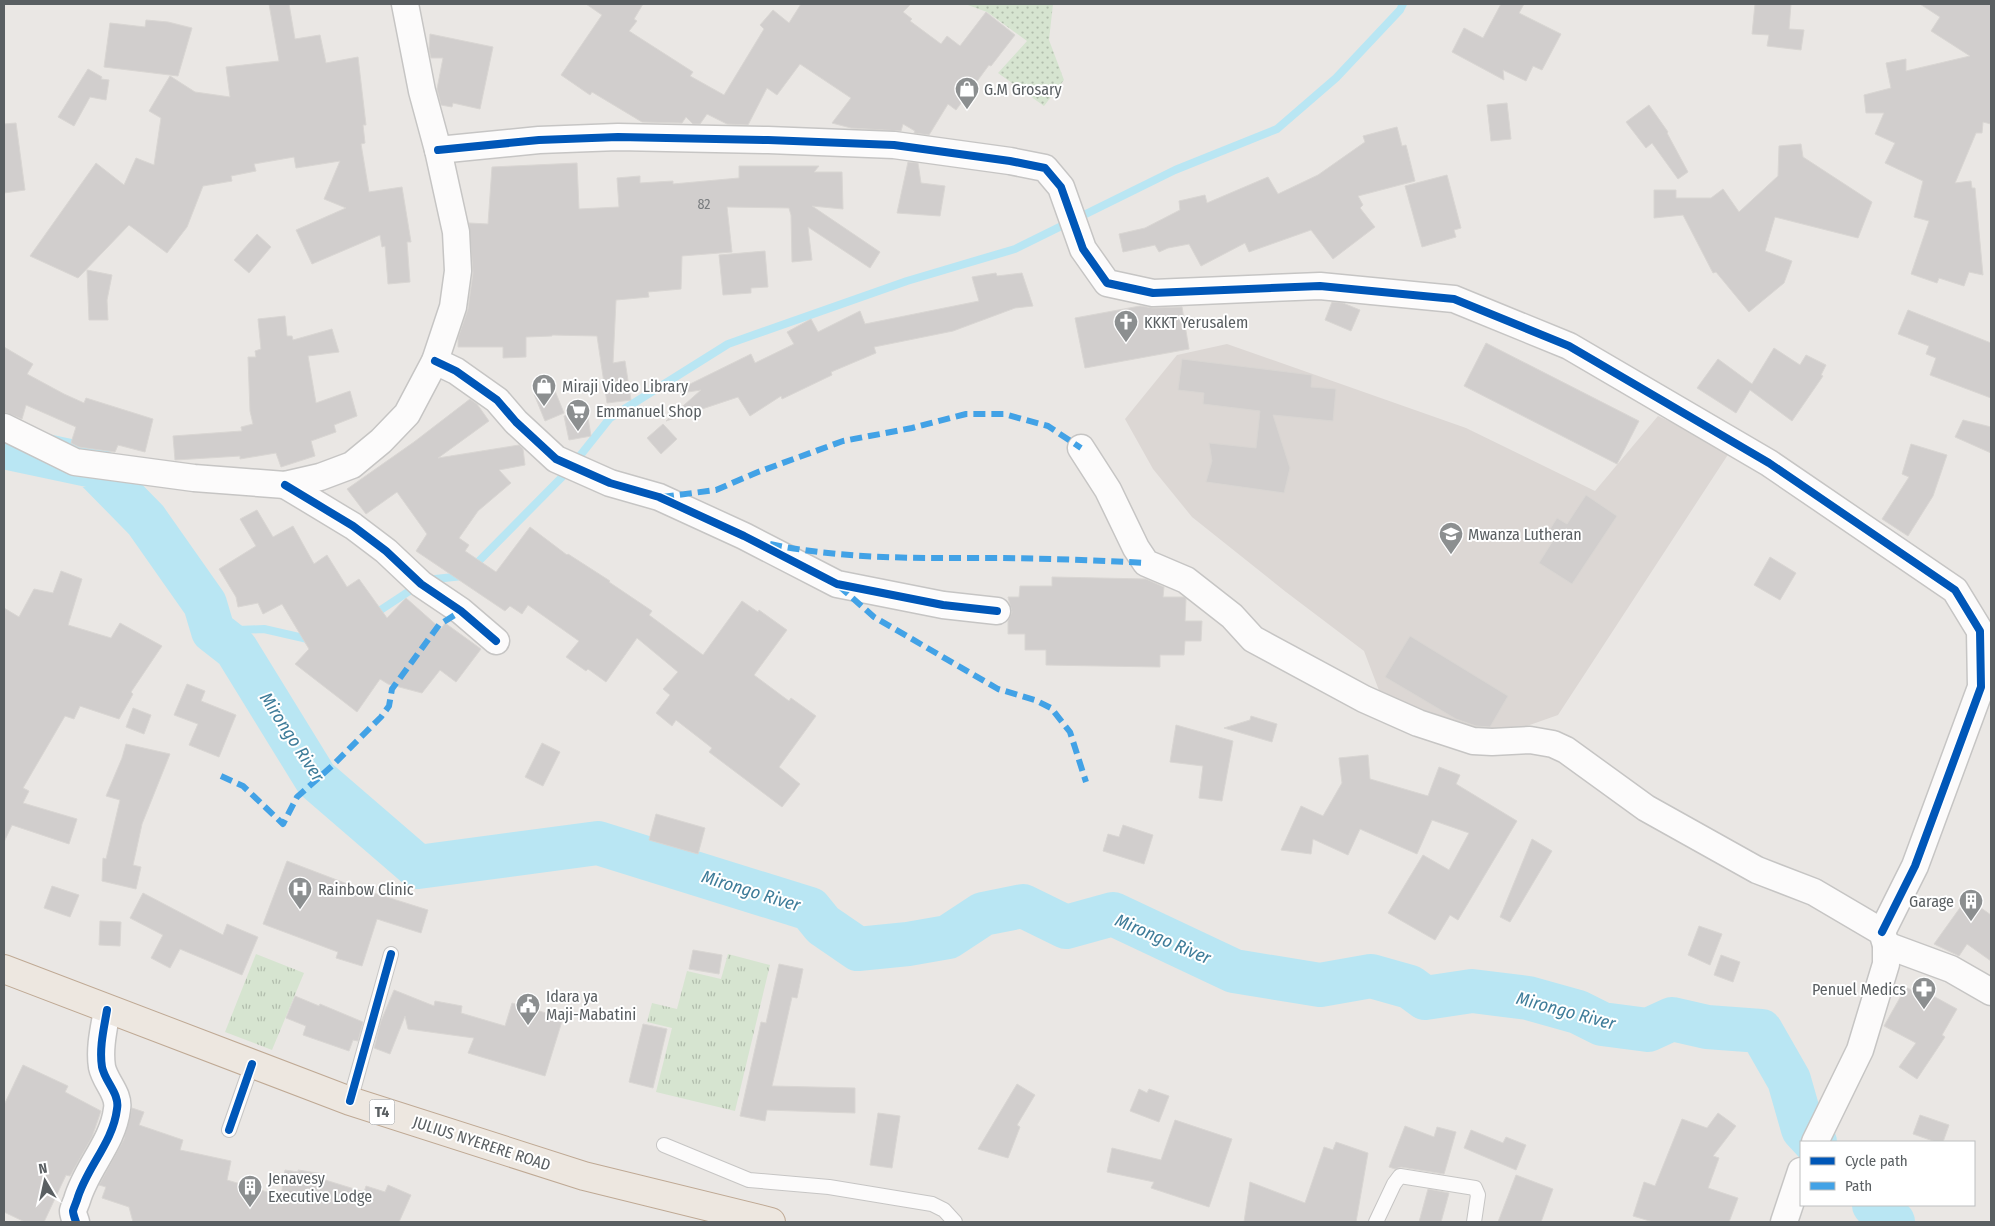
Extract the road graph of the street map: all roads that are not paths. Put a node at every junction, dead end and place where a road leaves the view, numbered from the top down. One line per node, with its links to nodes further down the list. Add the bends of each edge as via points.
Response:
1 (405, 4): 2 (street, via 422,91)
2 (438, 150): 3 (street, via 456,232 458,271 453,307); 9 (street, via 539,140 618,137 894,145 1010,161 1045,168 1061,187 1083,249 1107,283 1153,293 1320,286 1454,299 1569,346 1768,463 1955,590 1980,631 1981,687 1915,866)
3 (435, 360): 6 (street, via 407,414 382,441 352,465); 7 (street, via 497,400 556,459 610,482 659,497 837,584 943,605)
4 (4, 427): 6 (street, via 75,462 194,478)
5 (1081, 448): 9 (street, via 1108,490 1146,563 1186,580 1232,616 1253,640 1364,699 1427,726 1473,741 1530,740 1566,750 1646,808 1757,870 1814,892)
6 (284, 485): 8 (street, via 353,526 386,551 420,584 462,611)
7 (997, 611)
8 (496, 641)
9 (1884, 938): 12 (street, via 1951,969); 17 (street, via 1886,964 1860,1050)
10 (391, 954): 15 (lane)
11 (4, 969): 13 (highway, JULIUS NYERERE ROAD / T4)
12 (1991, 992)
13 (107, 1010): 14 (highway, JULIUS NYERERE ROAD / T4); 20 (street, via 102,1066 118,1108 102,1150 79,1191 73,1210)
14 (252, 1064): 15 (highway, JULIUS NYERERE ROAD / T4); 16 (lane)
15 (350, 1101): 21 (highway, JULIUS NYERERE ROAD / T4, via 584,1176)
16 (229, 1130)
17 (1815, 1141)
18 (664, 1145): 22 (lane, via 749,1180 829,1187 932,1204 944,1210)
19 (1800, 1174): 25 (street)
20 (76, 1222)
21 (771, 1222)
22 (955, 1222)
23 (1376, 1222): 24 (lane, via 1400,1176 1474,1188 1478,1195)
24 (1474, 1222)
25 (1784, 1222)

